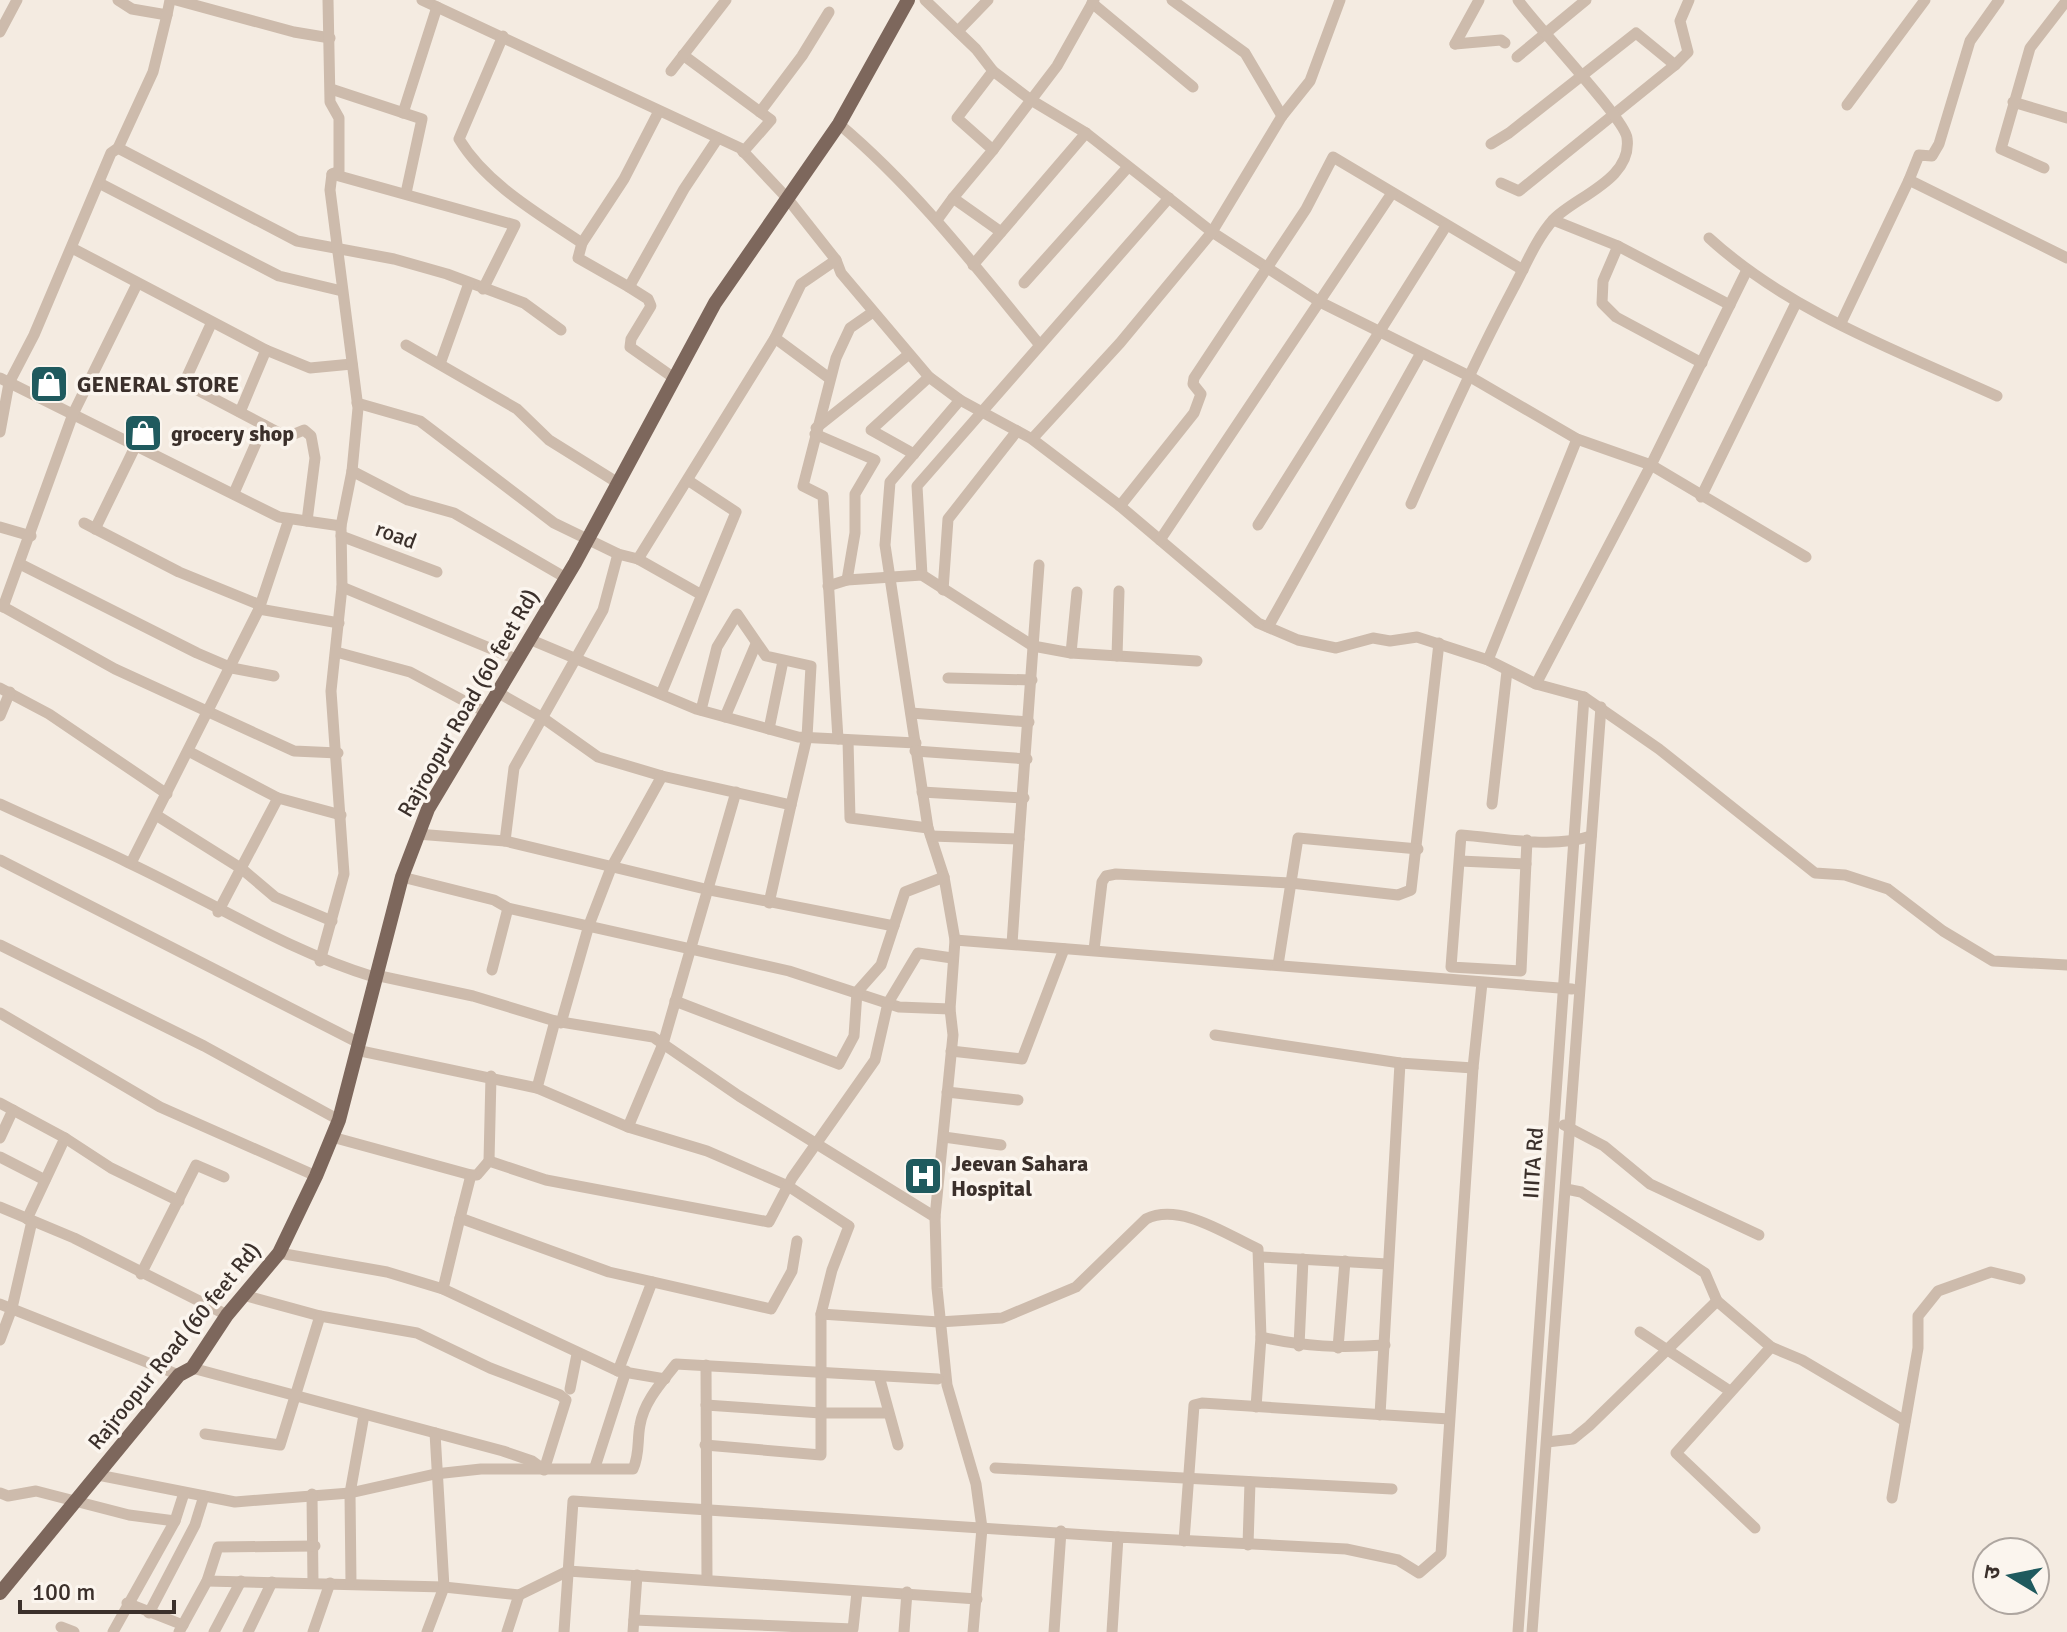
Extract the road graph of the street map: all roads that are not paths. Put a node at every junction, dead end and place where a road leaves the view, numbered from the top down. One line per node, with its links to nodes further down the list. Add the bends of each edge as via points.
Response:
1 (17, 0): 25 (street)
2 (118, 0): 23 (street, via 132,9)
3 (170, 0): 23 (street)
4 (176, 0): 28 (street)
5 (328, 0): 28 (street)
6 (422, 0): 21 (street)
7 (908, 0): 47 (main road, Rajroopur Road (60 feet Rd))
8 (925, 0): 24 (street)
9 (988, 0): 24 (street)
10 (1172, 0): 45 (street, via 1245,53)
11 (1340, 0): 45 (street, via 1310,81)
12 (1479, 0): 29 (street, via 1455,44)
13 (1518, 0): 26 (street)
14 (1586, 0): 26 (street)
15 (1689, 0): 32 (street, via 1680,21 1688,52)
16 (1925, 0): 40 (street)
17 (1999, 0): 57 (street, via 1970,41 1939,144 1932,156 1919,155)
18 (2067, 0): 39 (street, via 2030,48)
19 (1093, 1): 36 (street); 38 (street)
20 (719, 2): 30 (street)
21 (437, 7): 27 (street); 43 (street)
22 (829, 12): 42 (street)
23 (167, 15): 51 (street, via 153,72)
24 (958, 31): 34 (street)
25 (0, 32)
26 (1544, 35): 31 (street); 35 (street)
27 (503, 36): 41 (street); 71 (street, via 459,139 469,155 522,203)
28 (330, 38): 37 (street)
29 (1505, 43)
30 (683, 55): 33 (street); 42 (street)
31 (1517, 57)
32 (1675, 65): 35 (street, via 1636,33); 44 (street)
33 (671, 71)
34 (993, 71): 38 (street); 52 (street, via 957,118)
35 (1580, 76): 44 (street); 50 (street)
36 (1193, 87)
37 (331, 89): 43 (street); 56 (street, via 330,102 339,118 339,171)
38 (1031, 100): 48 (street); 52 (street)
39 (2013, 102): 46 (street); 55 (street, via 2001,149)
40 (1847, 105)
41 (659, 111): 49 (street); 71 (street, via 624,179)
42 (760, 112): 53 (street, via 771,120)
43 (403, 113): 60 (street, via 422,119)
44 (1612, 114): 59 (street, via 1519,191); 66 (street, via 1627,135 1627,151 1607,183)
45 (1282, 116): 69 (street)
46 (2067, 118)
47 (839, 124): 62 (main road, Rajroopur Road (60 feet Rd)); 65 (street, via 889,167)
48 (1086, 133): 54 (street); 68 (street)
49 (718, 138): 53 (street); 84 (street)
50 (1491, 144)
51 (118, 148): 58 (street); 74 (street, via 297,241)
52 (993, 150): 63 (street)
53 (743, 152): 62 (street)
54 (1128, 167): 64 (street); 82 (street)
55 (2044, 168)
56 (332, 174): 60 (street); 74 (street)
57 (1909, 180): 75 (street); 91 (street)
58 (99, 183): 73 (street); 86 (street, via 279,276)
59 (1501, 183)
60 (406, 193): 85 (street, via 515,225)
61 (1392, 193): 67 (street); 78 (street, via 1333,157); 87 (street)
62 (787, 198): 76 (street); 106 (main road, Rajroopur Road (60 feet Rd), via 715,303)
63 (953, 198): 65 (street); 68 (street)
64 (1169, 198): 69 (street); 96 (street)
65 (937, 220): 77 (street)
66 (1553, 220): 72 (street); 79 (street)
67 (1446, 226): 79 (street); 94 (street)
68 (1001, 232): 77 (street)
69 (1212, 232): 78 (street); 119 (street)
70 (1709, 238): 80 (street)
71 (582, 243): 84 (street, via 578,258)
72 (1618, 246): 89 (street); 101 (street, via 1603,281 1602,303 1616,317)
73 (72, 248): 83 (street); 108 (street)
74 (335, 248): 81 (street, via 394,259); 86 (street)
75 (2067, 258)
76 (836, 260): 90 (street); 95 (street, via 801,284)
77 (973, 265): 96 (street)
78 (1270, 266): 87 (street); 130 (street, via 1194,378 1201,394 1194,413)
79 (1523, 270): 104 (street)
80 (1746, 272): 88 (street); 89 (street)
81 (469, 283): 85 (street); 103 (street)
82 (1024, 283)
83 (137, 284): 92 (street); 114 (street)
84 (629, 287): 106 (street, via 651,306 630,347)
85 (483, 289): 93 (street, via 524,303)
86 (342, 291): 102 (street)
87 (1320, 302): 94 (street); 138 (street)
88 (1796, 303): 91 (street); 128 (street)
89 (1730, 305): 101 (street)
90 (873, 312): 100 (street); 107 (street, via 850,328)
91 (1841, 323): 109 (street)
92 (211, 324): 98 (street); 113 (street, via 184,383)
93 (561, 330)
94 (1378, 331): 99 (street); 133 (street)
95 (775, 338): 107 (street); 125 (street)
96 (1039, 344): 112 (street)
97 (406, 345): 103 (street)
98 (266, 350): 102 (street, via 310,368); 113 (street)
99 (1421, 353): 104 (street); 158 (street)
100 (908, 355): 105 (street); 116 (street)
101 (1702, 363): 123 (street)
102 (352, 364): 111 (street)
103 (440, 364): 126 (street, via 517,409 549,440)
104 (1467, 375): 120 (street); 129 (street)
105 (929, 377): 110 (street); 122 (street, via 871,430)
106 (674, 378): 126 (main road, Rajroopur Road (60 feet Rd))
107 (829, 378): 116 (street)
108 (4, 381): 114 (street, road); 118 (street)
109 (1997, 396)
110 (960, 400): 112 (street); 122 (street)
111 (357, 403): 124 (street); 137 (street, via 420,421 554,523)
112 (981, 409): 117 (street); 145 (street, via 917,486)
113 (240, 412): 115 (street)
114 (73, 414): 121 (street, road); 136 (street)
115 (264, 425): 127 (street); 132 (street, via 287,437 304,430 314,441)
116 (815, 431): 148 (street, via 875,460 855,494); 149 (street, via 803,486 823,496)
117 (1017, 431): 119 (street); 151 (street, via 948,519)
118 (0, 432)
119 (1032, 439): 130 (street)
120 (1577, 439): 123 (street); 168 (street)
121 (136, 445): 127 (street, road); 156 (street, via 89,526)
122 (914, 454): 147 (street, via 890,482 885,545)
123 (1651, 465): 128 (street); 176 (street)
124 (352, 471): 135 (street); 146 (street, via 408,500 454,513)
125 (689, 481): 141 (street); 154 (street, via 736,512)
126 (618, 483): 137 (main road, Rajroopur Road (60 feet Rd))
127 (234, 493): 131 (street, road)
128 (1701, 497): 140 (street)
129 (1411, 504)
130 (1120, 506): 138 (street)
131 (289, 519): 132 (street, road); 156 (street)
132 (307, 521): 135 (street, road)
133 (1258, 525)
134 (0, 527): 136 (street)
135 (341, 531): 144 (street, road); 150 (street)
136 (31, 536): 142 (street)
137 (587, 539): 139 (street); 146 (main road, Rajroopur Road (60 feet Rd))
138 (1160, 540): 158 (street)
139 (618, 554): 141 (street); 167 (street, via 603,610)
140 (1806, 557)
141 (638, 559): 154 (street)
142 (20, 564): 155 (street); 171 (street)
143 (1039, 565): 162 (street)
144 (437, 572)
145 (922, 575): 147 (street); 151 (street)
146 (566, 578): 159 (main road, Rajroopur Road (60 feet Rd))
147 (891, 579): 148 (street); 185 (street)
148 (847, 580): 149 (street)
149 (828, 586): 192 (street)
150 (342, 587): 157 (street); 166 (street)
151 (943, 590): 162 (street)
152 (1119, 591): 165 (street)
153 (1077, 592): 164 (street)
154 (700, 594): 179 (street)
155 (2, 606): 182 (street, via 115,669)
156 (259, 607): 157 (street); 171 (street)
157 (339, 623): 163 (street)
158 (1268, 627): 160 (street, via 1336,648 1373,638 1417,637)
159 (529, 639): 166 (main road, Rajroopur Road (60 feet Rd)); 167 (street)
160 (1439, 643): 168 (street); 215 (street)
161 (756, 644): 169 (street, via 766,656); 183 (street, via 737,614 717,647); 187 (street)
162 (1033, 646): 164 (street); 175 (street)
163 (336, 652): 184 (street, via 410,672); 195 (street, via 331,691)
164 (1071, 653): 165 (street)
165 (1117, 656): 170 (street)
166 (516, 659): 178 (main road, Rajroopur Road (60 feet Rd))
167 (576, 659): 179 (street); 188 (street)
168 (1488, 660): 172 (street)
169 (783, 661): 190 (street); 191 (street, via 811,666)
170 (1197, 661)
171 (232, 668): 173 (street); 182 (street)
172 (1507, 671): 176 (street); 204 (street)
173 (274, 676)
174 (948, 678): 175 (street)
175 (1032, 680): 189 (street)
176 (1536, 684): 180 (street)
177 (5, 690): 186 (street); 200 (street)
178 (497, 692): 184 (main road, Rajroopur Road (60 feet Rd)); 188 (street)
179 (661, 694): 183 (street)
180 (1584, 697): 181 (street); 214 (street, IIITA Rd)
181 (1601, 707): 210 (street, IIITA Rd); 241 (street, via 1815,873 1845,875 1888,889 1993,961)
182 (210, 710): 194 (street); 195 (street, via 294,751)
183 (701, 710): 187 (street)
184 (485, 712): 209 (main road, Rajroopur Road (60 feet Rd))
185 (911, 713): 189 (street); 193 (street)
186 (0, 716)
187 (725, 717): 190 (street)
188 (543, 718): 197 (street, via 598,757); 213 (street, via 514,768)
189 (1029, 722): 196 (street)
190 (769, 729): 191 (street)
191 (807, 737): 192 (street); 205 (street)
192 (843, 739): 193 (street); 208 (street, via 850,818)
193 (915, 747): 196 (street); 199 (street)
194 (190, 752): 200 (street); 201 (street)
195 (338, 753): 207 (street)
196 (1027, 759): 202 (street)
197 (662, 776): 198 (street); 220 (street)
198 (736, 792): 205 (street); 225 (street)
199 (922, 792): 202 (street); 208 (street)
200 (167, 794): 206 (street)
201 (278, 798): 207 (street); 221 (street)
202 (1024, 798): 211 (street)
203 (0, 804): 218 (street)
204 (1492, 804)
205 (791, 805): 226 (street)
206 (156, 815): 218 (street); 221 (street)
207 (341, 815): 229 (street, via 344,874)
208 (929, 832): 211 (street); 223 (street)
209 (417, 834): 213 (street); 222 (main road, Rajroopur Road (60 feet Rd))
210 (1591, 836): 214 (street); 246 (street, IIITA Rd)
211 (1019, 839): 233 (street)
212 (1527, 840): 214 (street); 217 (street, via 1461,835); 219 (street)
213 (505, 841): 220 (street)
214 (1573, 843): 245 (street, IIITA Rd)
215 (1418, 849): 224 (street, via 1415,883 1406,894); 224 (street, via 1298,838)
216 (0, 860): 255 (street)
217 (1460, 861): 219 (street); 219 (street, via 1451,967 1521,971)
218 (131, 863): 228 (street)
219 (1526, 864)
220 (611, 868): 225 (street); 230 (street)
221 (242, 869): 228 (street); 229 (street, via 275,897)
222 (402, 877): 227 (street); 243 (main road, Rajroopur Road (60 feet Rd))
223 (944, 877): 231 (street, via 905,892); 232 (street)
224 (1291, 883): 237 (street, via 1106,876); 240 (street)
225 (705, 889): 226 (street); 235 (street)
226 (769, 903): 231 (street)
227 (508, 908): 230 (street); 242 (street)
228 (218, 912): 239 (street)
229 (332, 921): 239 (street)
230 (589, 925): 235 (street); 252 (street)
231 (894, 926): 247 (street, via 881,965)
232 (955, 940): 233 (street); 238 (street)
233 (1012, 944): 236 (street)
234 (0, 945): 265 (street)
235 (688, 948): 247 (street); 248 (street)
236 (1064, 949): 237 (street); 256 (street, via 1022,1059)
237 (1094, 950): 240 (street)
238 (952, 958): 249 (street, via 918,953); 250 (street)
239 (320, 961): 243 (street)
240 (1278, 965): 244 (street)
241 (2067, 965)
242 (492, 970)
243 (375, 976): 252 (street, via 459,992); 255 (main road, Rajroopur Road (60 feet Rd))
244 (1482, 983): 245 (street); 258 (street)
245 (1565, 989): 246 (street); 266 (street, IIITA Rd)
246 (1580, 990): 267 (street, IIITA Rd)
247 (857, 992): 248 (street, via 854,1036 839,1064); 249 (street)
248 (675, 1001): 254 (street)
249 (888, 1003): 250 (street); 273 (street, via 875,1060)
250 (950, 1009): 256 (street)
251 (0, 1013): 278 (street, via 160,1107)
252 (558, 1022): 254 (street, via 653,1037); 260 (street)
253 (1215, 1035): 257 (street)
254 (663, 1044): 268 (street); 273 (street)
255 (358, 1046): 259 (street); 265 (main road, Rajroopur Road (60 feet Rd))
256 (951, 1051): 261 (street)
257 (1400, 1063): 258 (street); 296 (street)
258 (1473, 1068): 333 (street)
259 (491, 1076): 260 (street); 276 (street)
260 (537, 1088): 268 (street)
261 (947, 1092): 262 (street); 270 (street)
262 (1018, 1100)
263 (0, 1103): 264 (street)
264 (13, 1110): 271 (street); 272 (street)
265 (339, 1120): 269 (main road, Rajroopur Road (60 feet Rd))
266 (1556, 1125): 267 (street); 288 (street, IIITA Rd)
267 (1570, 1126): 282 (street, IIITA Rd); 289 (street, via 1650,1184)
268 (628, 1127): 281 (street, via 707,1151)
269 (332, 1137): 277 (street); 278 (main road, Rajroopur Road (60 feet Rd))
270 (944, 1137): 274 (street); 285 (street)
271 (0, 1138)
272 (65, 1138): 280 (street); 283 (street, via 111,1168)
273 (817, 1141): 281 (street); 285 (street)
274 (1001, 1145)
275 (0, 1157): 280 (street)
276 (489, 1161): 277 (street); 281 (street, via 546,1180 769,1222)
277 (471, 1175): 286 (street)
278 (316, 1176): 292 (main road, Rajroopur Road (60 feet Rd))
279 (224, 1177): 283 (street, via 196,1165)
280 (45, 1180): 287 (street)
281 (788, 1186): 304 (street, via 849,1226)
282 (1566, 1189): 290 (street, IIITA Rd); 302 (street, via 1581,1192 1705,1273)
283 (179, 1201): 297 (street)
284 (1, 1210): 287 (street)
285 (935, 1217): 307 (street)
286 (460, 1218): 299 (street, via 560,1256); 300 (street)
287 (29, 1220): 297 (street); 303 (street)
288 (1548, 1235): 290 (street); 399 (street, IIITA Rd)
289 (1759, 1235)
290 (1562, 1236): 337 (street, IIITA Rd)
291 (797, 1241): 299 (street, via 792,1271 771,1309)
292 (279, 1253): 300 (street, via 387,1272); 301 (main road, Rajroopur Road (60 feet Rd))
293 (1261, 1257): 294 (street); 307 (street, via 1258,1249 1188,1217 1155,1214 1076,1287 1002,1318); 309 (street)
294 (1303, 1259): 295 (street); 312 (street)
295 (1345, 1261): 296 (street); 314 (street)
296 (1388, 1264): 311 (street)
297 (141, 1274): 305 (street)
298 (2020, 1279): 334 (street, via 1991,1272 1938,1291 1918,1316)
299 (652, 1282): 319 (street)
300 (443, 1289): 316 (street)
301 (243, 1295): 305 (main road, Rajroopur Road (60 feet Rd)); 306 (street)
302 (1717, 1301): 313 (street); 315 (street)
303 (6, 1306): 310 (street); 318 (street)
304 (821, 1314): 307 (street); 320 (street)
305 (227, 1315): 318 (main road, Rajroopur Road (60 feet Rd))
306 (320, 1316): 326 (street); 342 (street, via 417,1333 560,1395 566,1400)
307 (939, 1322): 357 (street, via 947,1385 976,1484)
308 (1640, 1332): 315 (street)
309 (1261, 1337): 312 (street); 328 (street)
310 (0, 1340)
311 (1385, 1345): 314 (street); 332 (street)
312 (1299, 1346): 314 (street)
313 (1771, 1347): 325 (street); 334 (street)
314 (1338, 1348)
315 (1671, 1350): 325 (street); 337 (street, via 1573,1439)
316 (577, 1354): 319 (street); 324 (street)
317 (706, 1365): 320 (street); 322 (street, via 676,1364); 327 (street)
318 (185, 1371): 326 (street); 344 (main road, Rajroopur Road (60 feet Rd))
319 (622, 1371): 322 (street); 340 (street)
320 (821, 1374): 321 (street); 329 (street)
321 (879, 1376): 323 (street); 330 (street)
322 (665, 1379): 340 (street, via 640,1422 639,1456 633,1469)
323 (938, 1379)
324 (570, 1389)
325 (1730, 1391): 358 (street, via 1676,1453)
326 (295, 1393): 331 (street); 336 (street, via 280,1445)
327 (706, 1405): 329 (street); 338 (street)
328 (1256, 1407): 332 (street); 345 (street, via 1194,1405)
329 (821, 1413): 330 (street); 338 (street, via 821,1455)
330 (887, 1413): 339 (street)
331 (364, 1415): 335 (street); 350 (street)
332 (1380, 1415): 333 (street)
333 (1449, 1419): 362 (street, via 1441,1554 1419,1573 1398,1560 1346,1549)
334 (1905, 1421): 353 (street)
335 (435, 1433): 342 (street, via 522,1457); 343 (street)
336 (205, 1434)
337 (1547, 1442): 400 (street, IIITA Rd)
338 (705, 1445): 355 (street)
339 (898, 1445)
340 (595, 1467): 342 (street)
341 (995, 1468): 345 (street)
342 (544, 1470): 343 (street)
343 (435, 1474): 350 (street); 373 (street)
344 (98, 1475): 349 (street); 354 (main road, Rajroopur Road (60 feet Rd))
345 (1187, 1478): 346 (street); 361 (street)
346 (1250, 1482): 347 (street); 362 (street)
347 (1392, 1489)
348 (0, 1493): 354 (street, via 36,1491)
349 (184, 1493): 352 (street); 356 (street)
350 (350, 1493): 351 (street); 372 (street)
351 (312, 1494): 352 (street, via 235,1502); 363 (street)
352 (204, 1496): 380 (street, via 195,1525)
353 (1892, 1498)
354 (75, 1503): 356 (street); 376 (main road, Rajroopur Road (60 feet Rd))
355 (705, 1509): 357 (street); 364 (street, via 573,1501); 366 (street)
356 (175, 1521): 379 (street)
357 (982, 1528): 359 (street); 378 (street)
358 (1755, 1528)
359 (1061, 1531): 360 (street); 397 (street)
360 (1118, 1537): 361 (street); 398 (street)
361 (1184, 1541): 362 (street)
362 (1248, 1545)
363 (315, 1546): 367 (street, via 218,1547); 370 (street)
364 (568, 1571): 365 (street); 377 (street); 394 (street)
365 (637, 1575): 366 (street); 381 (street)
366 (707, 1580): 374 (street)
367 (207, 1581): 368 (street); 384 (street)
368 (241, 1581): 369 (street); 389 (street)
369 (272, 1582): 370 (street); 390 (street)
370 (313, 1583): 371 (street)
371 (330, 1583): 372 (street); 391 (street)
372 (351, 1583): 373 (street)
373 (444, 1587): 377 (street); 392 (street)
374 (857, 1592): 375 (street); 386 (street)
375 (907, 1592): 378 (street); 395 (street)
376 (0, 1593)
377 (519, 1595): 393 (street)
378 (977, 1599): 396 (street)
379 (127, 1603): 380 (street); 388 (street)
380 (149, 1613): 384 (street)
381 (634, 1626): 383 (street)
382 (61, 1627): 387 (street)
383 (679, 1627): 385 (street)
384 (181, 1628)
385 (719, 1629): 386 (street)
386 (852, 1630)
387 (74, 1632)
388 (113, 1632)
389 (214, 1632)
390 (248, 1632)
391 (313, 1632)
392 (427, 1632)
393 (507, 1632)
394 (564, 1632)
395 (904, 1632)
396 (973, 1632)
397 (1054, 1632)
398 (1112, 1632)
399 (1518, 1632)
400 (1532, 1632)

